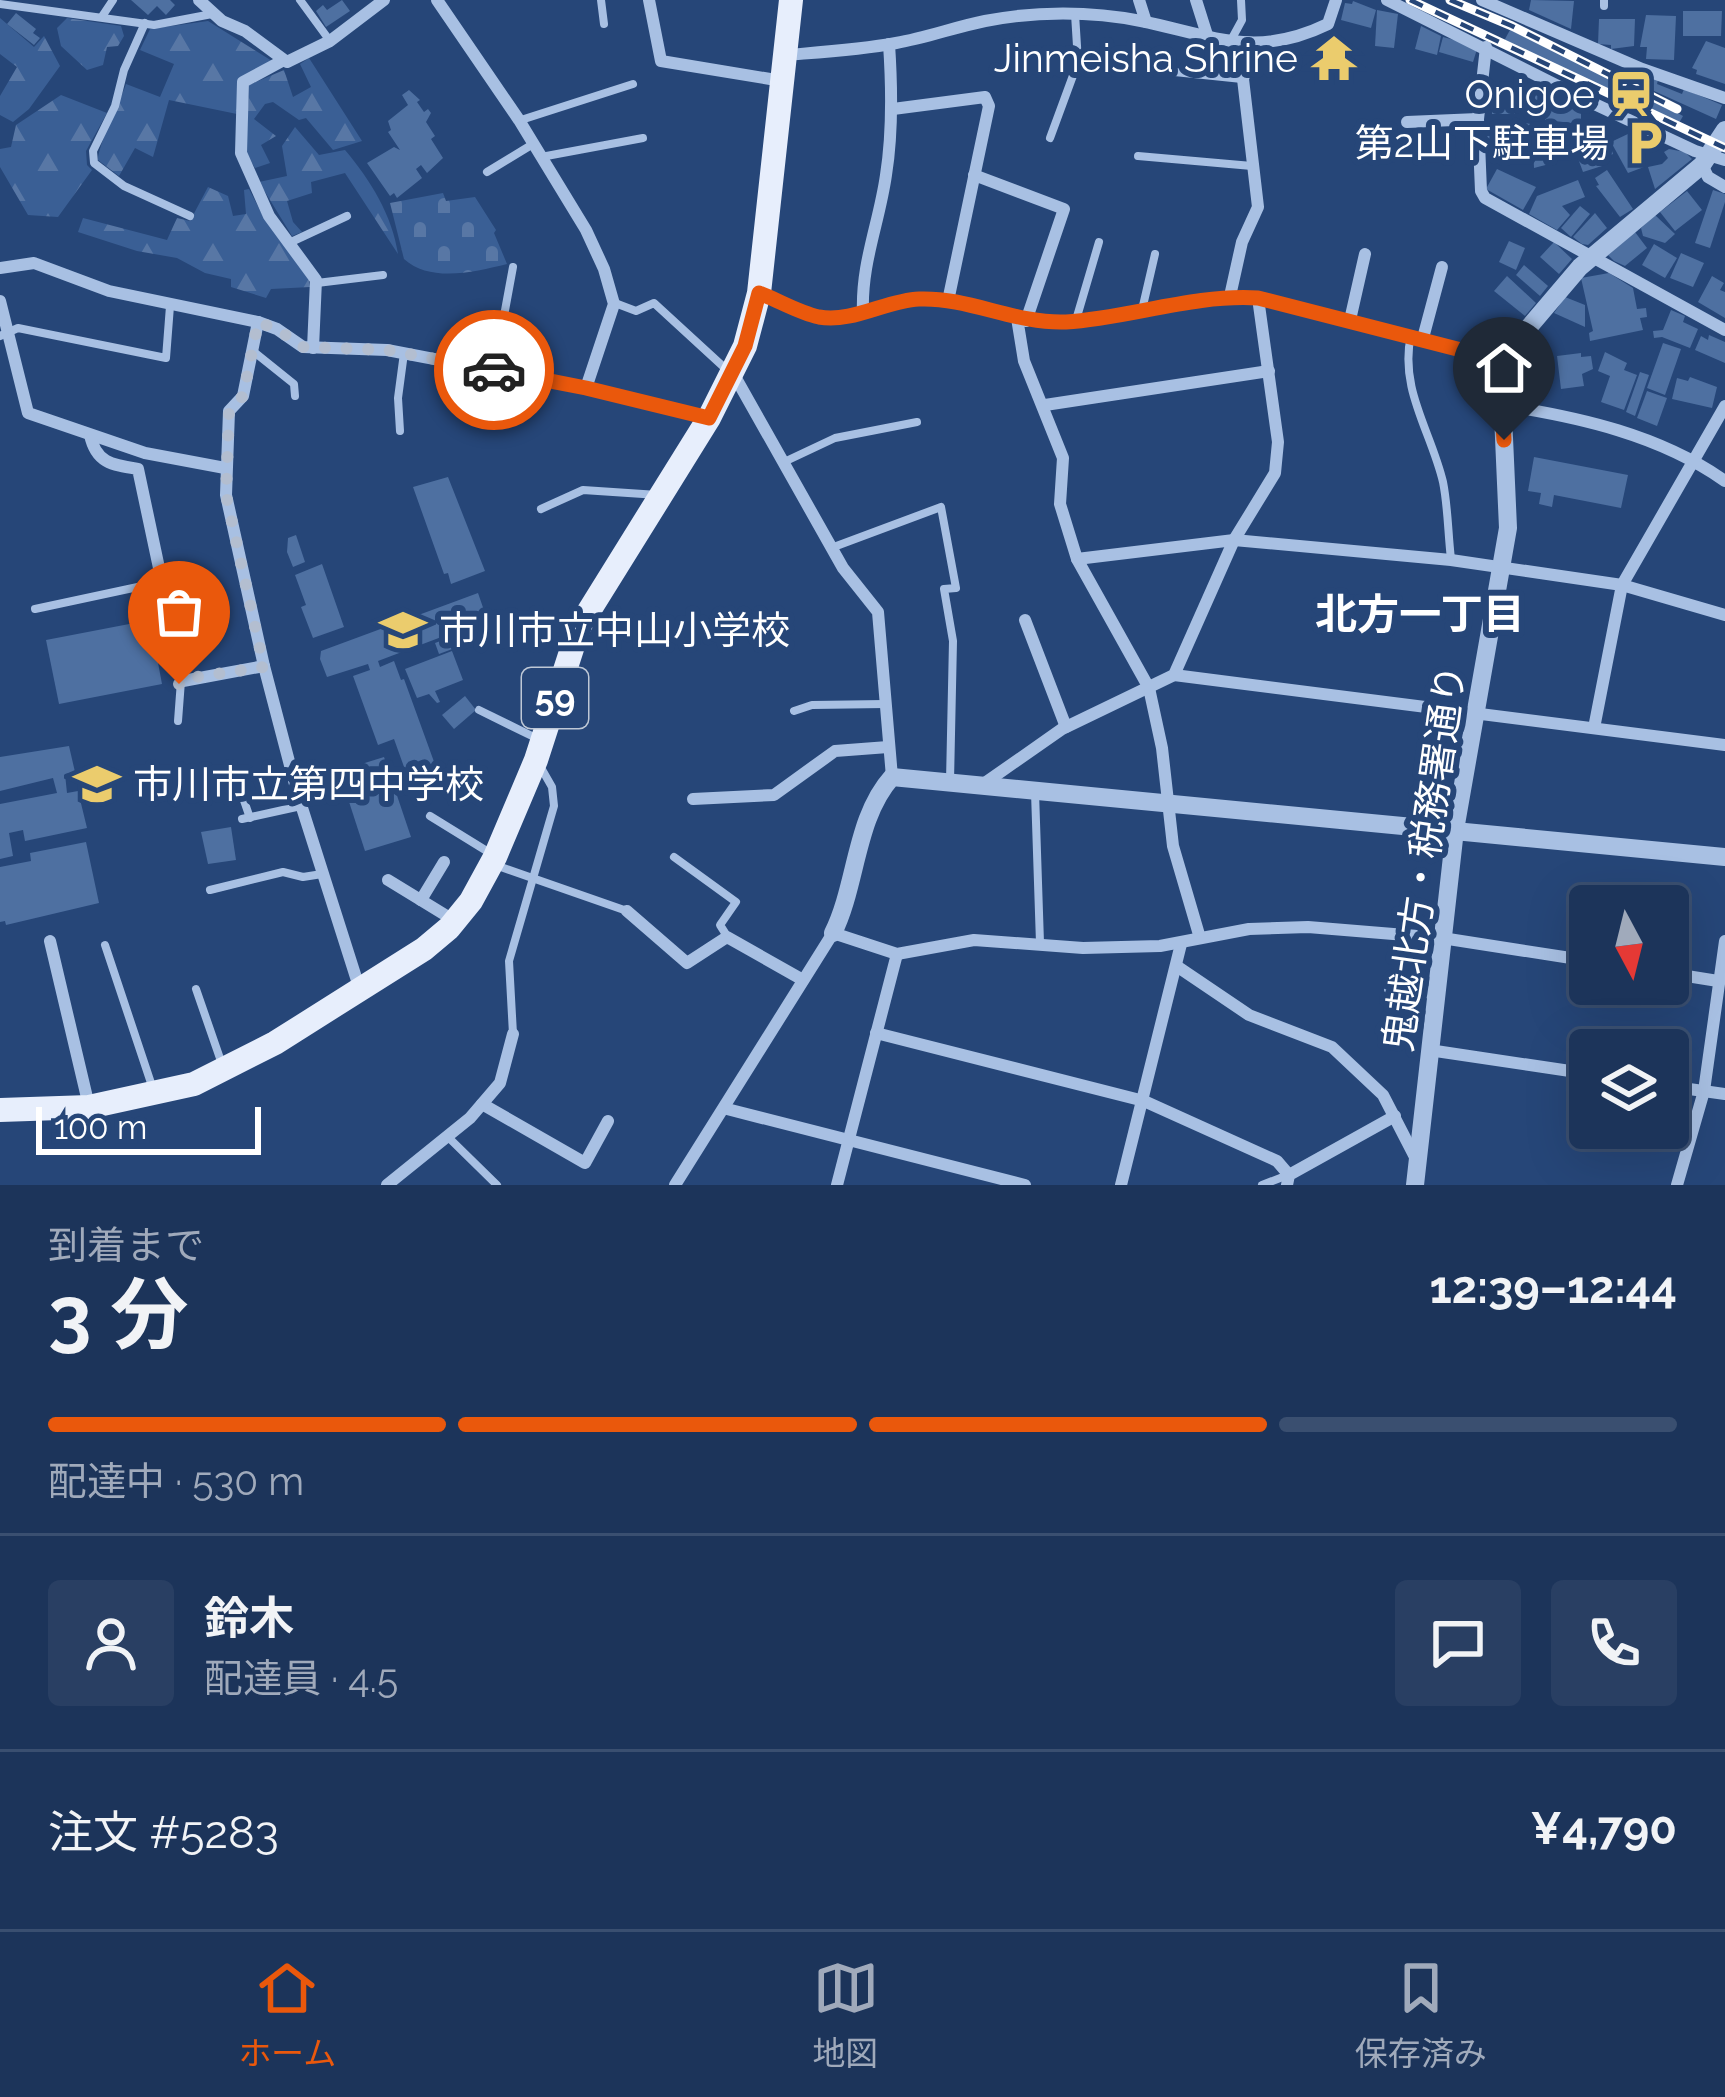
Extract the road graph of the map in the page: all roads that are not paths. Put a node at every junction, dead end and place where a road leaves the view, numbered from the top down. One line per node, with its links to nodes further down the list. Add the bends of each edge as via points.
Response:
1 (113, 0): 18 (lane)
2 (199, 0): 17 (street)
3 (300, 0): 23 (lane)
4 (384, 0): 23 (street)
5 (437, 0): 35 (street)
6 (601, 0): 21 (lane)
7 (650, 0): 32 (street, via 661,61)
8 (791, 0): 28 (main road, 59)
9 (1139, 0): 19 (street)
10 (1196, 0): 22 (street)
11 (1241, 0): 24 (lane, via 1242,20)
12 (1336, 0): 26 (street, via 1328,24 1298,39)
13 (1387, 0): 27 (street)
14 (1484, 0): 34 (street)
15 (0, 4): 18 (lane)
16 (1079, 10): 19 (street); 25 (street, via 987,20); 30 (lane)
17 (212, 14): 20 (lane); 29 (street)
18 (103, 15): 20 (lane)
19 (1146, 22): 22 (street)
20 (145, 23): 52 (lane, via 94,163)
21 (604, 24)
22 (1208, 38): 24 (street)
23 (330, 41): 29 (street)
24 (1230, 42): 26 (street)
25 (889, 44): 28 (street); 36 (street)
26 (1254, 45): 31 (street)
27 (1486, 47): 38 (street); 47 (street)
28 (786, 55): 32 (main road, 59)
29 (282, 61): 55 (street, via 243,82 241,153)
30 (1078, 62): 31 (lane); 42 (lane)
31 (1243, 79): 48 (street)
32 (783, 82): 64 (main road, 59)
33 (633, 84): 39 (lane)
34 (1725, 98)
35 (507, 102): 37 (lane); 39 (street)
36 (892, 109): 50 (street, via 985,97); 72 (street)
37 (493, 112)
38 (1478, 119): 40 (street); 58 (street, via 1485,198)
39 (519, 120): 44 (street)
40 (1407, 122)
41 (1725, 130): 47 (street)
42 (1050, 137)
43 (644, 138): 46 (lane)
44 (533, 143): 46 (street); 49 (lane)
45 (1138, 156): 48 (lane)
46 (542, 157): 69 (street, via 586,230)
47 (1712, 160): 51 (street, via 1710,179); 58 (street)
48 (1253, 166): 65 (street, via 1258,207)
49 (487, 172)
50 (974, 175): 67 (street); 73 (street, via 1064,209)
51 (1725, 187)
52 (190, 216)
53 (347, 216): 55 (lane)
54 (1100, 242): 74 (lane)
55 (289, 243): 63 (street)
56 (1154, 254): 71 (lane)
57 (1365, 254): 75 (street)
58 (1591, 256): 77 (street); 83 (street)
59 (513, 267): 84 (lane)
60 (1442, 267): 79 (street)
61 (0, 268): 70 (street, via 34,263)
62 (383, 275): 63 (lane)
63 (316, 284): 80 (street)
64 (759, 293): 72 (street, via 821,317); 86 (main road, 59)
65 (1230, 296): 66 (street); 71 (street)
66 (1258, 298): 75 (street); 85 (street)
67 (948, 301): 72 (street, via 916,299); 73 (street)
68 (0, 302): 78 (street)
69 (613, 302): 86 (lane, via 636,311 654,303); 88 (street)
70 (170, 306): 76 (street); 78 (lane, via 166,358 18,328)
71 (1142, 310): 74 (street)
72 (862, 313)
73 (1021, 319): 74 (street); 90 (street, via 1024,361)
74 (1076, 320)
75 (1350, 320): 79 (street)
76 (258, 322): 80 (street); 81 (street)
77 (1725, 331)
78 (4, 334): 98 (street, via 28,413)
79 (1417, 337): 83 (street); 108 (lane, via 1406,360 1409,387 1443,484)
80 (313, 348): 82 (street)
81 (253, 350): 89 (lane, via 294,384); 101 (street, via 243,396 229,411)
82 (404, 353): 84 (street); 97 (lane)
83 (1504, 361): 91 (street, 鬼越北方・税務署通り)
84 (493, 370): 87 (street); 93 (lane)
85 (1269, 371): 90 (street); 105 (street, via 1275,472)
86 (733, 374): 95 (main road, 59); 100 (street)
87 (526, 376): 88 (street); 94 (lane)
88 (586, 388): 95 (street)
89 (295, 396)
90 (1045, 405): 107 (street, via 1063,458 1060,504)
91 (1501, 406): 99 (street, via 1596,423); 109 (street, 鬼越北方・税務署通り, via 1508,511)
92 (1725, 406): 99 (street)
93 (488, 408)
94 (520, 416)
95 (709, 418): 103 (main road, 59)
96 (917, 422): 100 (lane, via 836,438)
97 (400, 431)
98 (90, 435): 101 (street); 110 (street, via 99,458 138,469)
99 (1696, 461): 102 (street); 111 (street)
100 (783, 463): 106 (street)
101 (225, 468): 115 (street)
102 (1725, 481)
103 (660, 495): 104 (lane, via 583,490); 128 (main road, 59, via 579,627)
104 (541, 509)
105 (1234, 540): 107 (street); 108 (street); 116 (street)
106 (831, 548): 119 (street, via 878,612); 130 (lane, via 941,507 956,588 944,589 953,641)
107 (1077, 559): 118 (street)
108 (1451, 560): 109 (street)
109 (1501, 567): 111 (street); 122 (street, 鬼越北方・税務署通り)
110 (161, 582): 112 (lane); 117 (street)
111 (1622, 585): 113 (street); 125 (street)
112 (34, 609)
113 (1725, 615)
114 (1025, 620): 124 (street)
115 (264, 667): 117 (street); 136 (street)
116 (1174, 674): 118 (street); 122 (street)
117 (183, 679): 123 (lane)
118 (1149, 688): 124 (street); 135 (street)
119 (886, 704): 121 (lane); 127 (street)
120 (479, 710): 128 (lane)
121 (794, 710)
122 (1476, 715): 125 (street); 138 (street, 鬼越北方・税務署通り)
123 (178, 721)
124 (1066, 727): 131 (street)
125 (1594, 728): 126 (street)
126 (1725, 745)
127 (888, 747): 129 (street); 134 (street, via 835,751 774,795)
128 (539, 751): 141 (main road, 59); 144 (lane, via 554,806)
129 (892, 777): 130 (street); 150 (street, via 878,793)
130 (950, 783): 131 (street)
131 (981, 786): 133 (street)
132 (216, 789): 136 (lane, via 239,785 246,818)
133 (1035, 790): 135 (street); 156 (lane)
134 (693, 799)
135 (1166, 804): 138 (street); 152 (street)
136 (302, 806): 143 (street)
137 (430, 816): 141 (lane)
138 (1455, 830): 140 (street); 153 (street, 鬼越北方・税務署通り)
139 (674, 857): 151 (lane, via 736,902 720,925)
140 (1725, 857)
141 (493, 860): 144 (lane); 149 (main road, 59)
142 (444, 862): 147 (street)
143 (322, 874): 146 (lane, via 283,872); 167 (street)
144 (534, 878): 148 (lane); 170 (lane, via 509,961)
145 (388, 880): 147 (street)
146 (210, 890)
147 (421, 900): 149 (street)
148 (627, 910): 151 (street, via 687,963)
149 (455, 921): 167 (main road, 59)
150 (833, 933): 159 (street); 163 (street)
151 (728, 937): 163 (street)
152 (1200, 938): 153 (street, via 1309,927); 157 (street)
153 (1442, 938): 160 (street); 168 (street, 鬼越北方・税務署通り)
154 (50, 941): 180 (street)
155 (1725, 941): 164 (street)
156 (1040, 943): 157 (street); 159 (street, via 974,940)
157 (1181, 944): 161 (street)
158 (105, 945): 174 (lane)
159 (897, 954): 169 (street)
160 (1569, 958)
161 (1178, 967): 178 (street); 183 (street, via 1249,1015 1333,1047)
162 (1689, 976): 164 (street)
163 (803, 980): 181 (street)
164 (1718, 981): 176 (street)
165 (196, 989): 172 (lane)
166 (1390, 989): 168 (street)
167 (360, 990): 172 (main road, 59)
168 (1436, 993): 171 (street, 鬼越北方・税務署通り)
169 (876, 1033): 178 (street); 186 (street)
170 (513, 1034): 179 (street, via 500,1083)
171 (1429, 1050): 173 (street); 187 (street, 鬼越北方・税務署通り)
172 (224, 1070): 180 (main road, 59)
173 (1569, 1071)
174 (152, 1087)
175 (1689, 1089): 176 (street)
176 (1704, 1091): 177 (street); 198 (street)
177 (1725, 1094)
178 (1144, 1101): 188 (street, via 1277,1161); 195 (street)
179 (482, 1104): 184 (street, via 585,1163); 185 (street)
180 (89, 1107): 182 (main road, 59)
181 (727, 1108): 186 (street); 192 (street)
182 (0, 1110)
183 (1395, 1116): 187 (street); 188 (street)
184 (608, 1121)
185 (448, 1137): 190 (street); 191 (lane)
186 (848, 1140): 193 (street); 194 (street)
187 (1417, 1161): 189 (street, 鬼越北方・税務署通り)
188 (1288, 1180): 196 (lane)
189 (1415, 1184): 197 (street)
190 (387, 1185)
191 (497, 1185)
192 (675, 1185)
193 (837, 1185)
194 (1025, 1185)
195 (1121, 1185)
196 (1262, 1185)
197 (1424, 1185)
198 (1677, 1185)

